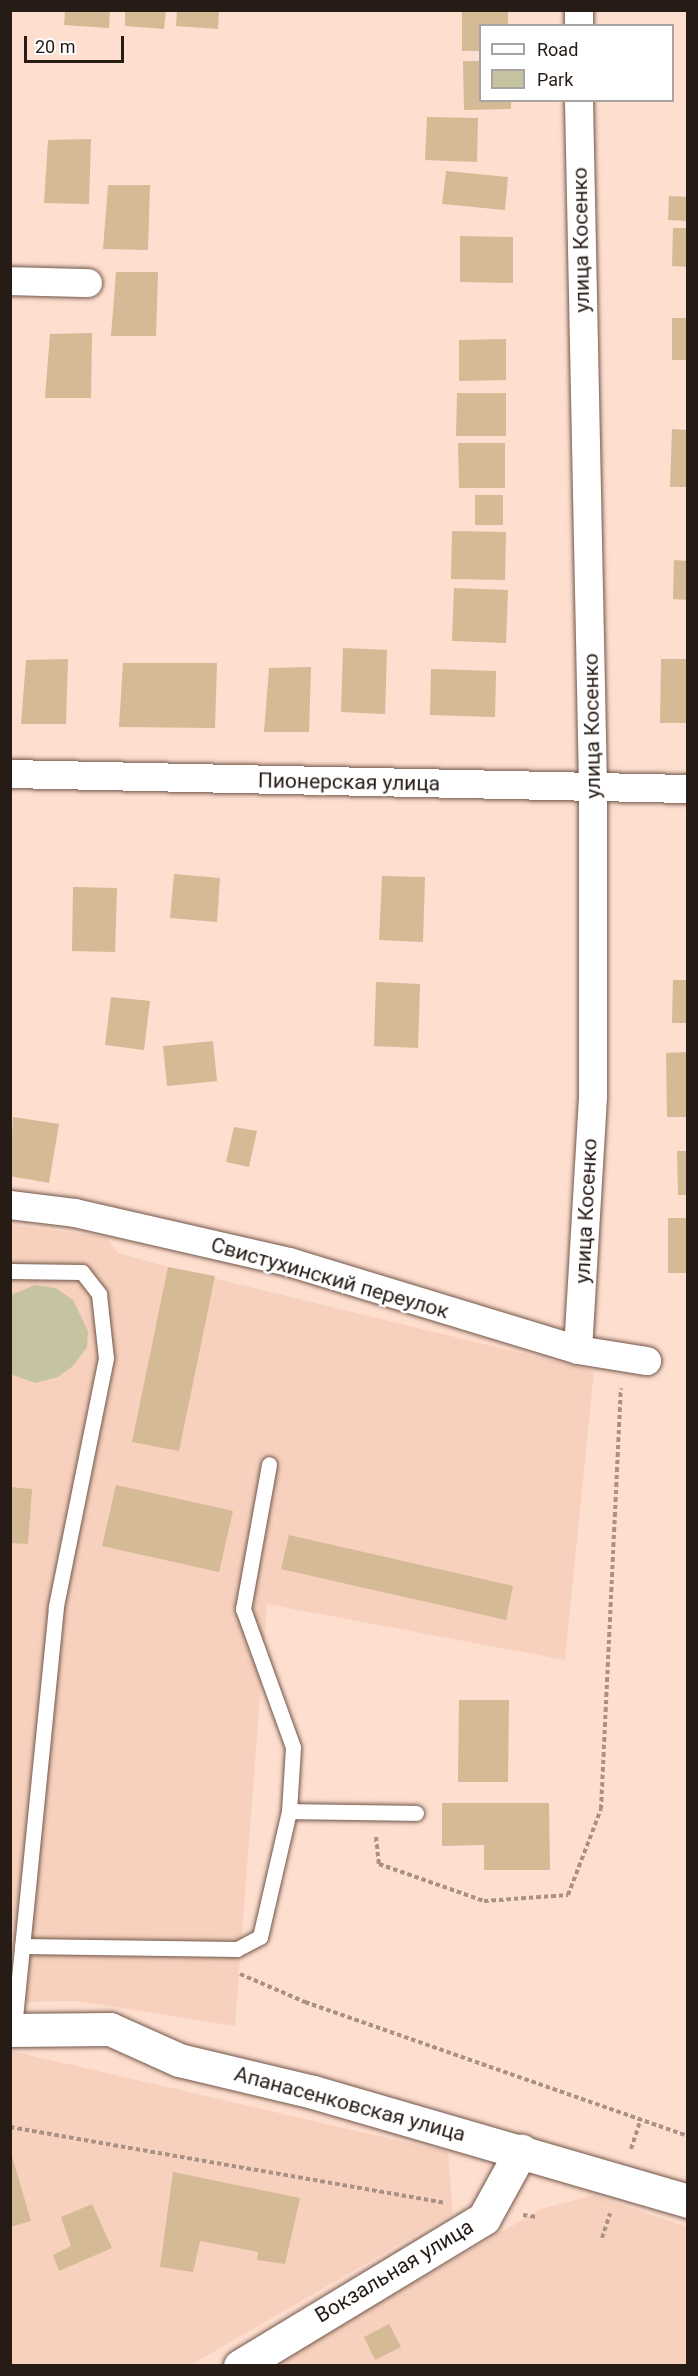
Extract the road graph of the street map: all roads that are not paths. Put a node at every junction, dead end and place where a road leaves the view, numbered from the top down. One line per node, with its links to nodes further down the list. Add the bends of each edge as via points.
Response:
1 (579, 102): 5 (street, улица Косенко)
2 (10, 281): 3 (street)
3 (88, 283)
4 (10, 774): 5 (street, Пионерская улица)
5 (593, 786): 6 (street, Пионерская улица); 9 (street, улица Косенко, via 593,1096)
6 (687, 789)
7 (10, 1205): 9 (street, Свистухинский переулок, via 75,1214 289,1262)
8 (10, 1272): 14 (lane, via 82,1272 99,1294 106,1358 56,1607)
9 (578, 1350): 10 (street, Свистухинский переулок)
10 (647, 1361)
11 (269, 1464): 12 (lane, via 243,1609 293,1747)
12 (289, 1811): 13 (lane); 14 (lane, via 260,1937 237,1949)
13 (416, 1813)
14 (22, 1946): 15 (lane)
15 (12, 2030): 16 (main road, Апанасенковская улица, via 110,2029 178,2060 313,2092)
16 (521, 2151): 17 (main road, Апанасенковская улица); 18 (main road, Вокзальная улица, via 484,2218)
17 (687, 2201)
18 (240, 2366)

